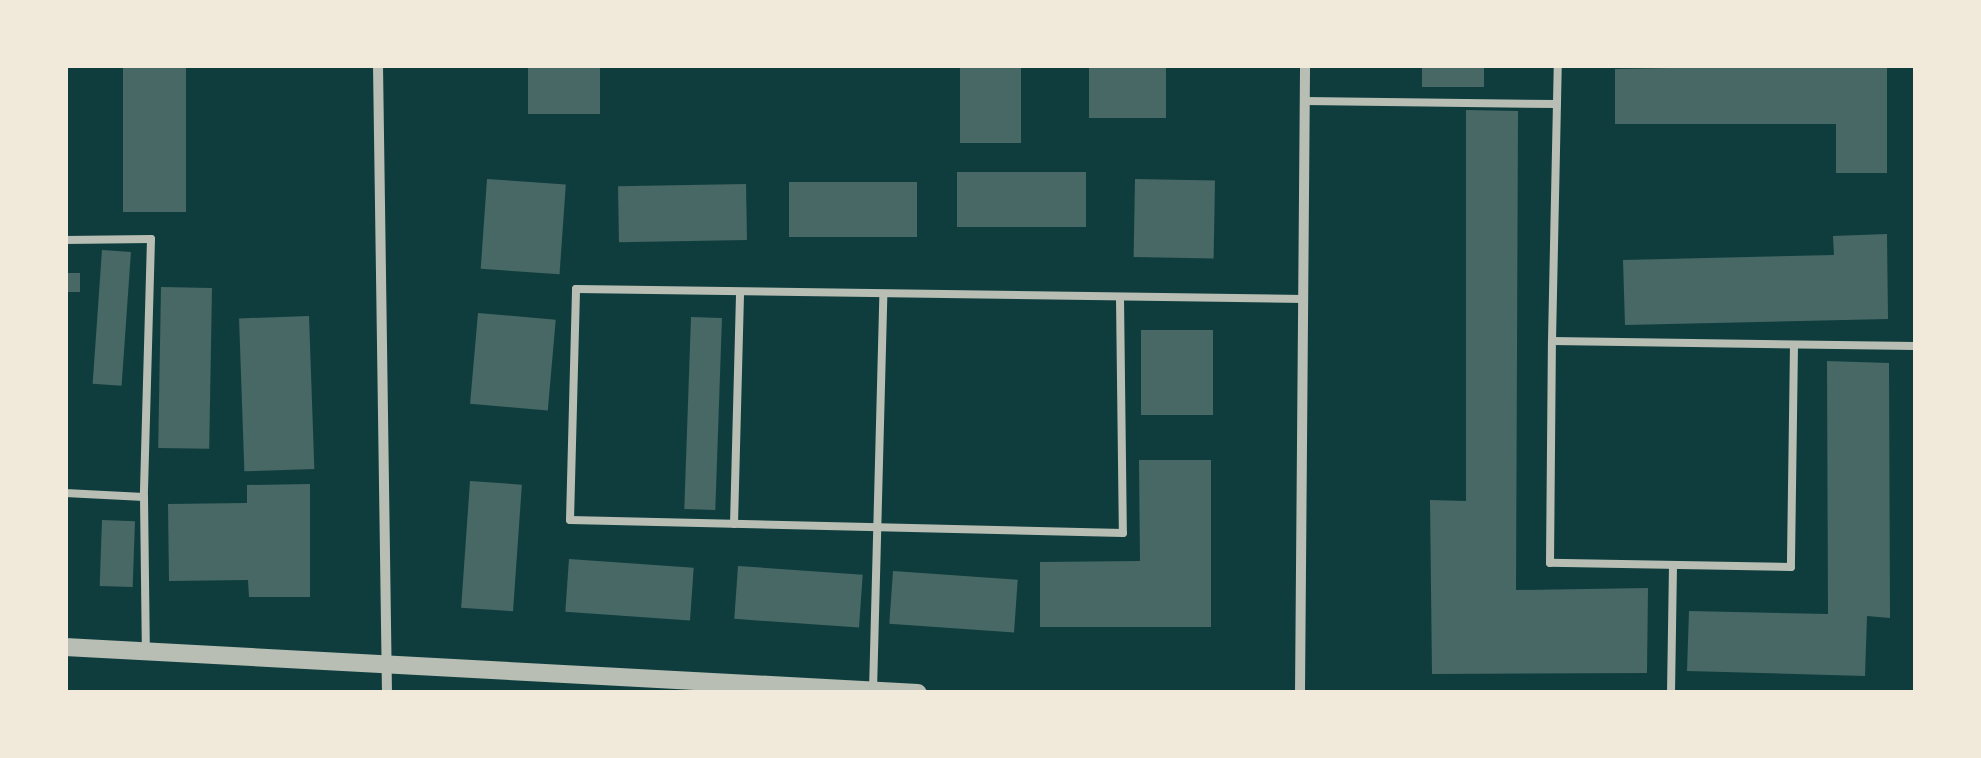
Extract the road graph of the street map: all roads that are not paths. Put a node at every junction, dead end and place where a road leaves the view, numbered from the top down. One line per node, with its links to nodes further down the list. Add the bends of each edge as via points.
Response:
1 (378, 65): 21 (street)
2 (1304, 65): 4 (street)
3 (1558, 65): 5 (lane)
4 (1306, 101): 5 (lane); 10 (street)
5 (1558, 104): 11 (lane)
6 (65, 240): 15 (lane, via 151,239)
7 (740, 294): 8 (lane); 16 (lane); 16 (lane, via 576,290 572,424 570,520)
8 (884, 297): 9 (lane); 17 (lane)
9 (1120, 298): 10 (lane); 17 (lane, via 1123,533)
10 (1304, 299): 25 (street)
11 (1552, 341): 12 (lane); 18 (lane, via 1550,563)
12 (1794, 345): 13 (lane); 18 (lane, via 1791,567)
13 (1916, 346)
14 (65, 493): 15 (lane)
15 (144, 496): 20 (lane)
16 (734, 524): 17 (lane)
17 (878, 527): 22 (lane)
18 (1673, 565): 26 (lane)
19 (65, 648): 20 (street)
20 (146, 652): 21 (street)
21 (386, 664): 22 (street); 23 (street)
22 (873, 690): 24 (street)
23 (387, 693)
24 (918, 693)
25 (1300, 693)
26 (1671, 693)

